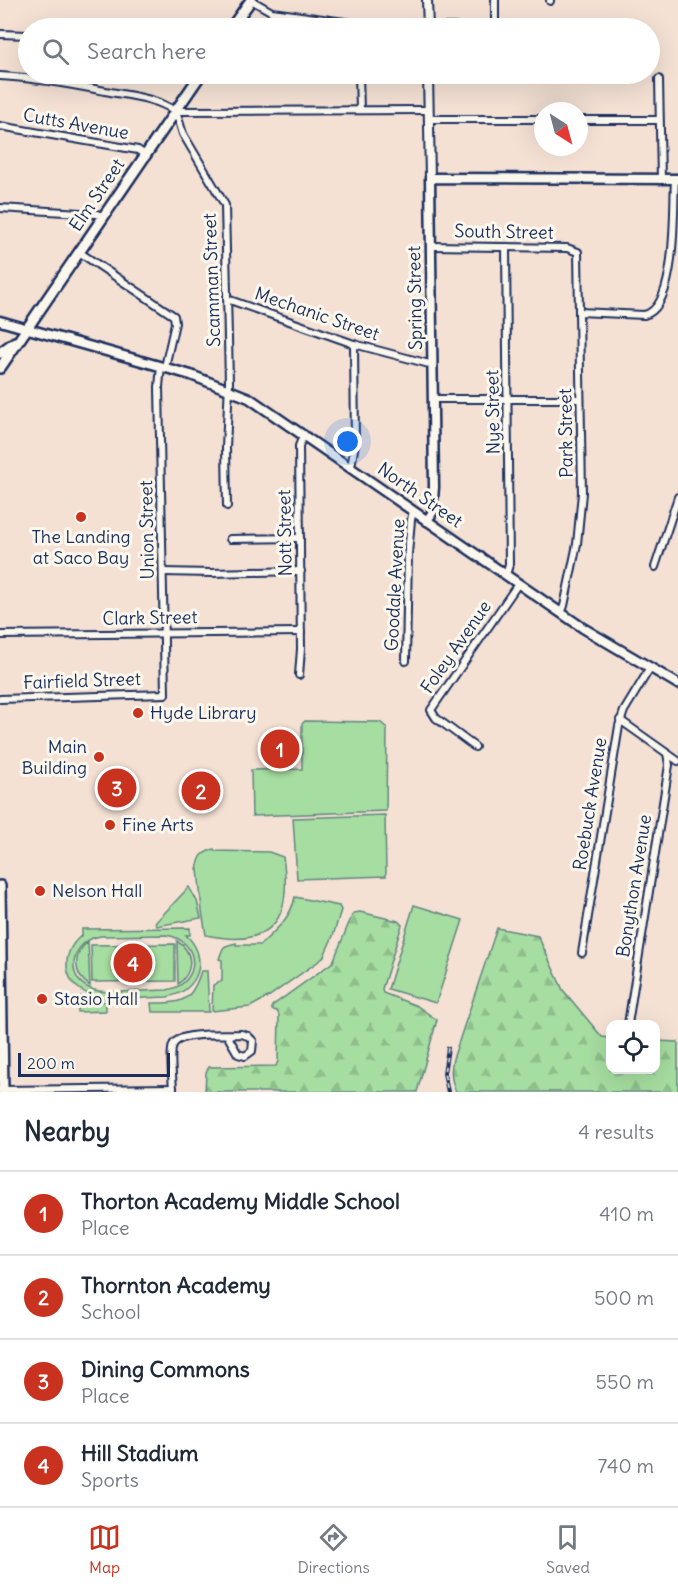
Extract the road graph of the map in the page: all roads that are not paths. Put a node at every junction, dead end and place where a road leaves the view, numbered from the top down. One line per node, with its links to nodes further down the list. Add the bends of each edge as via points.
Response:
1 (251, 0): 4 (main road); 5 (street, via 272,12)
2 (427, 0): 6 (street)
3 (495, 0): 7 (street)
4 (238, 18)
5 (309, 18)
6 (428, 18)
7 (495, 18)
8 (0, 34): 9 (street)
9 (18, 35)
10 (0, 76): 11 (street)
11 (18, 78)
12 (69, 84): 19 (street, via 141,97)
13 (194, 84): 19 (main road, Elm Street)
14 (359, 84): 17 (street)
15 (428, 84): 18 (street, Spring Street)
16 (659, 84): 23 (street)
17 (360, 110): 18 (street); 19 (street)
18 (429, 110): 20 (street, Spring Street)
19 (176, 111): 25 (main road, Elm Street); 35 (street, Scamman Street, via 183,134 225,205)
20 (429, 119): 21 (street); 26 (street, Spring Street)
21 (534, 119)
22 (588, 120): 23 (street)
23 (659, 120): 28 (street)
24 (0, 126): 25 (street, Cutts Avenue, via 138,150)
25 (145, 155): 30 (main road, Elm Street)
26 (430, 178): 28 (main road); 31 (main road, Spring Street)
27 (676, 179): 28 (main road); 36 (street, via 673,263 657,308 644,315)
28 (661, 180)
29 (0, 208): 30 (street)
30 (103, 216): 34 (main road, Elm Street)
31 (431, 246): 32 (street, South Street); 41 (main road, Spring Street)
32 (506, 247): 33 (street, South Street); 47 (street, Nye Street)
33 (577, 250): 36 (street, Park Street)
34 (79, 252): 38 (main road, Elm Street); 42 (street, Union Street, via 174,316)
35 (227, 299): 39 (street, Mechanic Street); 44 (street, Scamman Street)
36 (579, 312): 46 (street, Park Street)
37 (0, 321): 38 (main road, North Street)
38 (25, 332): 40 (main road, Elm Street); 42 (main road, North Street); 43 (main road, Elm Street)
39 (354, 344): 41 (street, Mechanic Street); 49 (street, via 355,444)
40 (0, 353)
41 (433, 365): 45 (main road, Spring Street)
42 (163, 366): 44 (main road, North Street); 58 (street, Union Street, via 159,387)
43 (0, 368)
44 (230, 388): 48 (main road, North Street); 51 (street, Scamman Street, via 226,415)
45 (433, 399): 47 (street); 53 (main road, Spring Street, via 434,496)
46 (579, 399): 47 (street); 61 (street, Park Street, via 582,493 574,561)
47 (508, 400): 59 (street, Nye Street, via 510,565)
48 (304, 434): 49 (main road, North Street); 54 (street, Nott Street, via 299,446)
49 (351, 467): 52 (main road, North Street)
50 (678, 497): 56 (street)
51 (227, 507)
52 (413, 511): 53 (main road, North Street); 65 (street, Goodale Avenue)
53 (427, 520): 59 (main road, North Street)
54 (300, 538): 55 (street); 57 (street, Nott Street)
55 (230, 539)
56 (655, 567)
57 (301, 571): 58 (street); 62 (street, Nott Street)
58 (163, 572): 63 (street, Union Street)
59 (506, 575): 60 (main road, North Street)
60 (518, 584): 61 (main road, North Street); 72 (street, Foley Avenue, via 431,710)
61 (561, 613): 66 (main road, North Street)
62 (301, 632): 63 (street, Clark Street); 67 (street, Nott Street)
63 (164, 633): 64 (street, Clark Street); 69 (street, Union Street)
64 (0, 635)
65 (406, 661)
66 (650, 668): 68 (main road, North Street); 71 (street, Roebuck Avenue)
67 (299, 675)
68 (678, 684)
69 (165, 694): 70 (street, Fairfield Street)
70 (0, 699)
71 (620, 720): 73 (street); 77 (street, Roebuck Avenue)
72 (475, 747)
73 (667, 753): 74 (street); 78 (street, Bonython Avenue, via 669,765)
74 (678, 761)
75 (0, 886): 76 (main road)
76 (0, 917): 81 (main road)
77 (582, 953)
78 (629, 1020)
79 (227, 1035): 79 (street, via 238,1054 245,1056 252,1051 254,1043 248,1036); 80 (street, via 185,1036 176,1040 172,1049)
80 (173, 1090): 82 (street)
81 (2, 1091): 82 (street)
82 (61, 1091)

